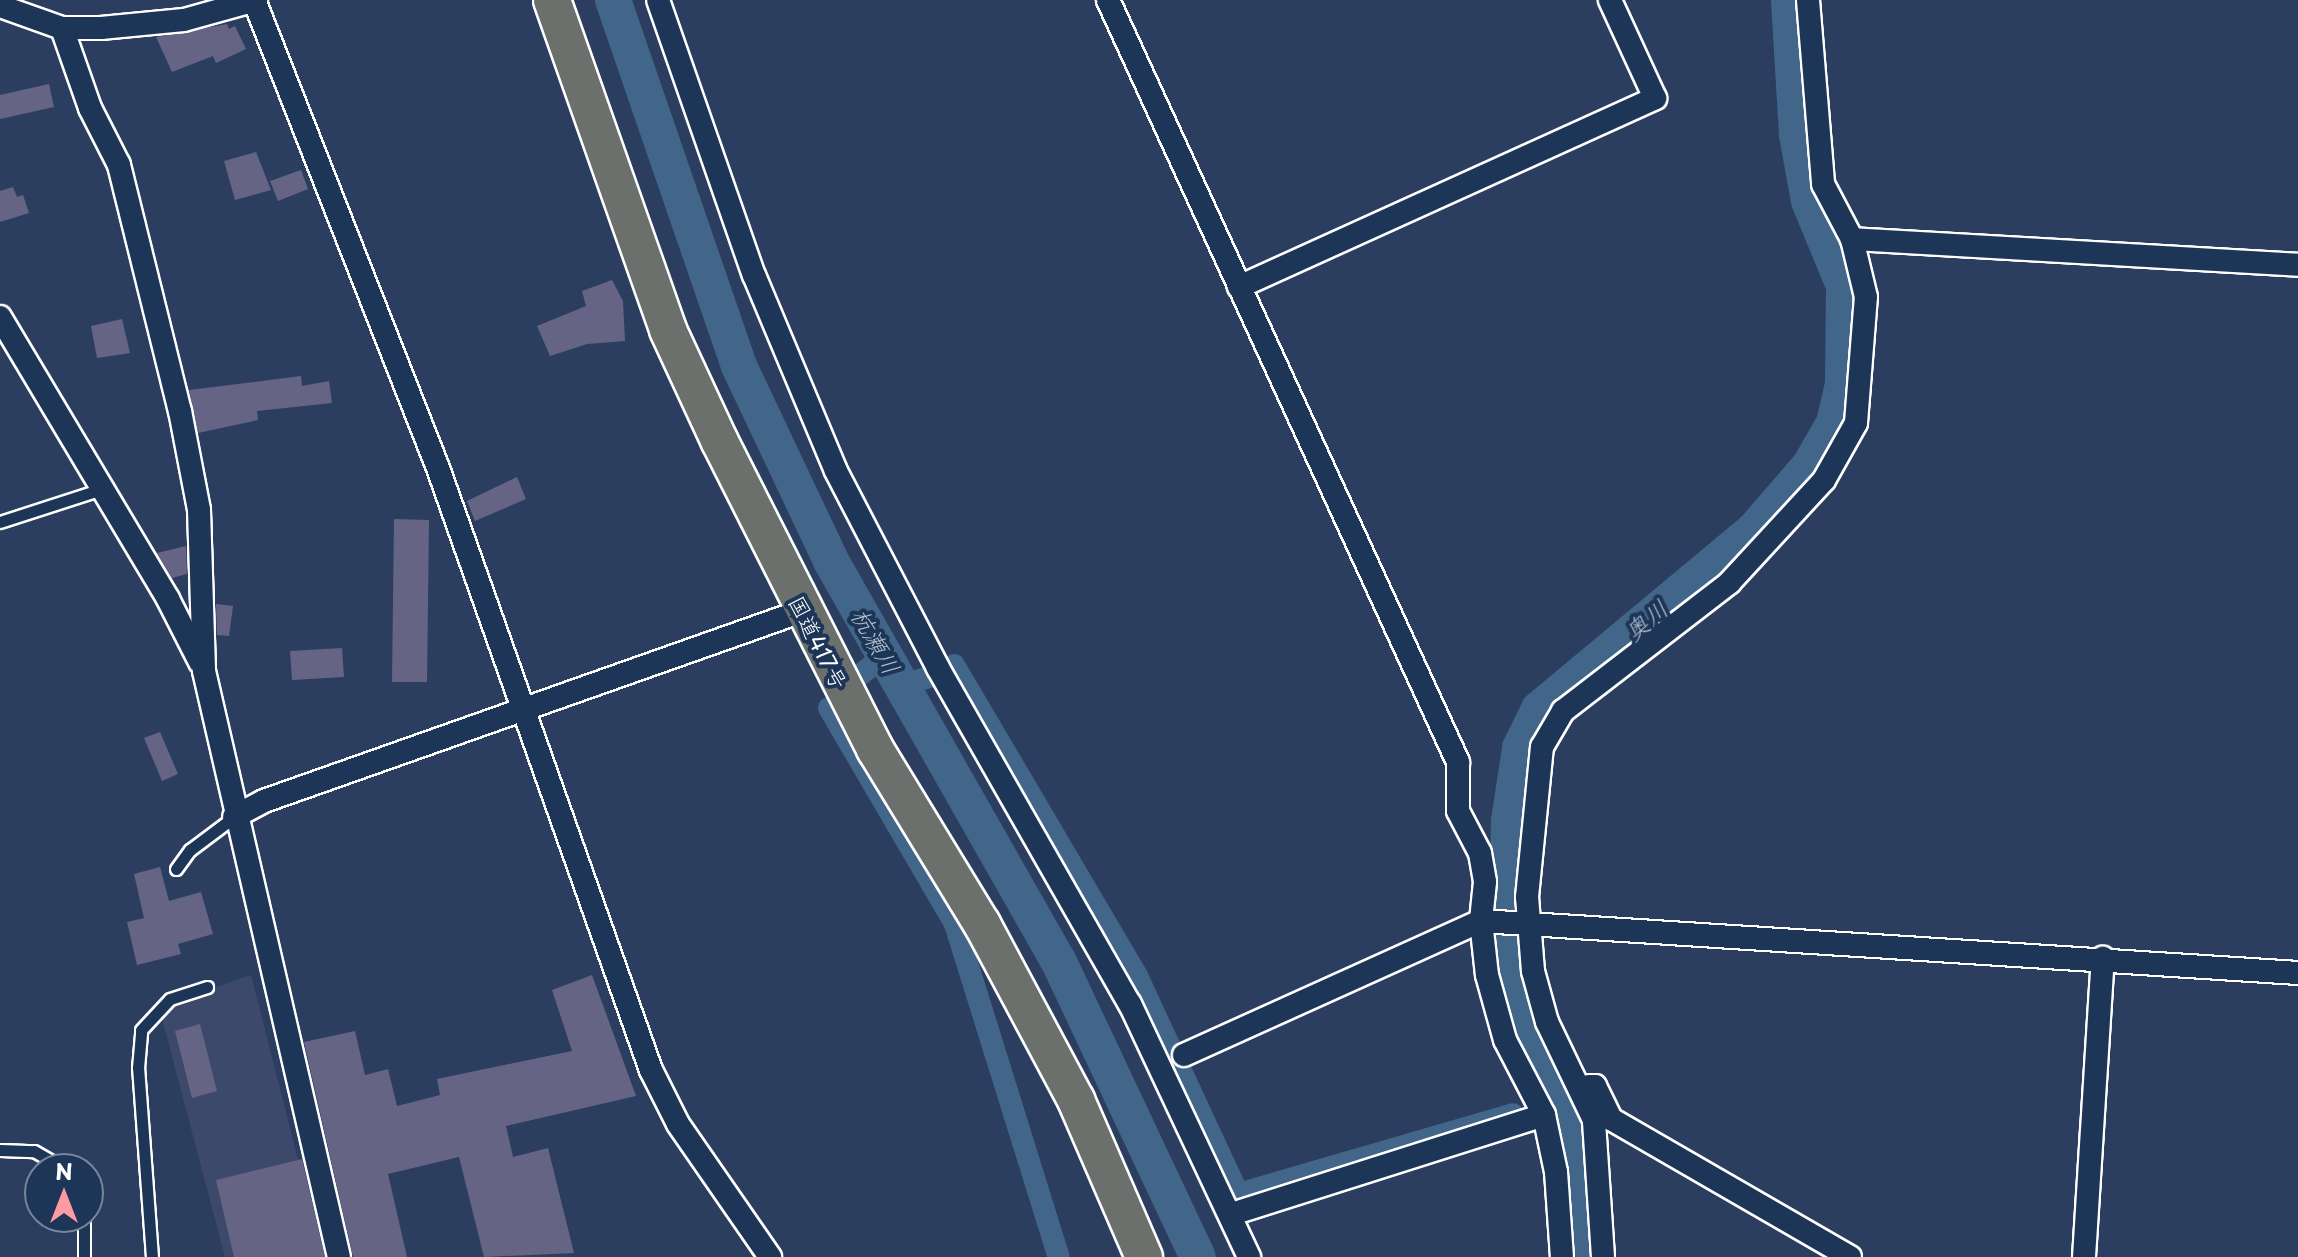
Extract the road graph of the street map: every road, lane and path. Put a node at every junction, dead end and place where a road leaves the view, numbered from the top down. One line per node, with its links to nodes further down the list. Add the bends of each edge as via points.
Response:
1 (255, 0): 8 (street, via 184,20); 17 (street, via 438,468)
2 (552, 0): 15 (highway, 国道417号, via 668,330)
3 (658, 0): 30 (street, via 754,275 836,471 938,668 1130,1004)
4 (1108, 0): 11 (street)
5 (1610, 0): 11 (street, via 1655,98)
6 (1808, 0): 9 (street, via 1823,184)
7 (0, 6): 8 (street)
8 (62, 28): 16 (street, via 90,108 119,165 180,411 199,510)
9 (1852, 239): 10 (street); 21 (street, via 1866,297 1856,423 1824,480 1729,583 1563,711 1542,747 1531,821)
10 (2298, 265)
11 (1239, 287): 20 (street, via 1458,762 1458,811 1480,853 1485,882)
12 (0, 317): 13 (street)
13 (99, 490): 14 (lane); 16 (street, via 168,599)
14 (0, 522)
15 (802, 611): 17 (street); 36 (highway, 国道417号, via 1076,1100)
16 (204, 671): 18 (street)
17 (523, 709): 18 (street, via 264,801); 35 (street, via 651,1070 678,1124)
18 (234, 817): 19 (lane, via 190,850); 34 (street)
19 (176, 869)
20 (1481, 921): 21 (street); 25 (street); 27 (street, via 1487,975 1505,1040)
21 (1526, 921): 22 (street); 26 (street, via 1547,1022)
22 (2103, 958): 23 (street); 41 (street)
23 (2298, 973)
24 (207, 987): 33 (lane, via 170,999 141,1030 138,1068)
25 (1184, 1055)
26 (1580, 1086): 39 (street, via 1594,1120); 40 (street, via 1595,1086 1611,1119)
27 (1544, 1115): 30 (street); 38 (street, via 1556,1172)
28 (0, 1150): 29 (lane)
29 (37, 1153)
30 (1232, 1214): 37 (street)
31 (84, 1233): 32 (lane)
32 (84, 1257)
33 (152, 1257)
34 (339, 1257)
35 (770, 1257)
36 (1144, 1257)
37 (1249, 1257)
38 (1562, 1257)
39 (1603, 1257)
40 (1850, 1257)
41 (2084, 1257)

